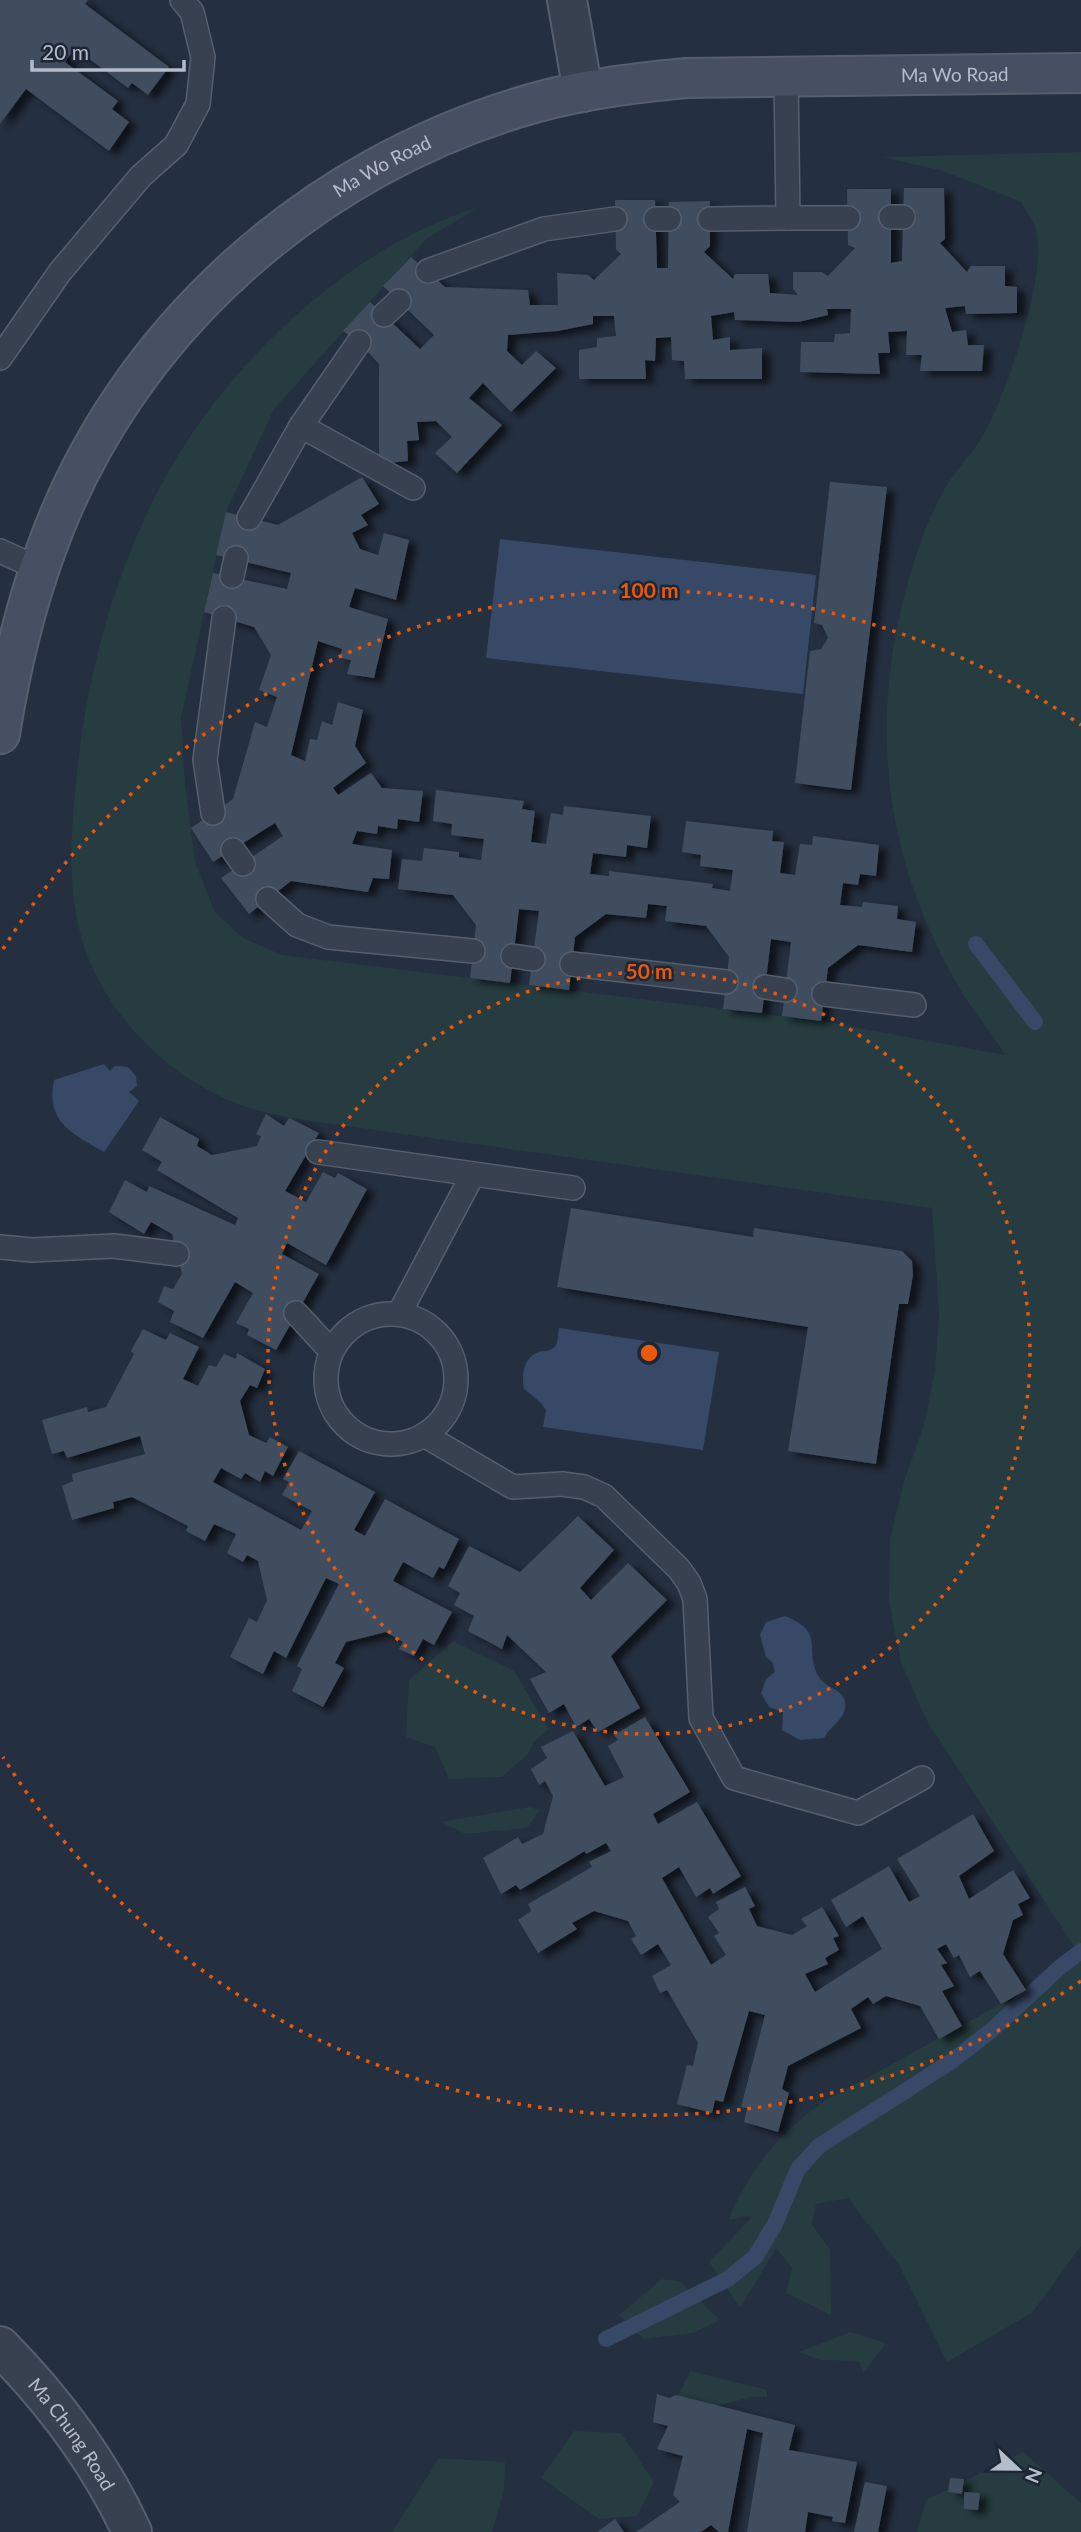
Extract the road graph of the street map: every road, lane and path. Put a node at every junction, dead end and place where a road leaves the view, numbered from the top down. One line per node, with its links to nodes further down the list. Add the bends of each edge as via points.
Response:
1 (182, 0): 12 (lane, via 192,12 203,57 198,104 176,145 141,177 60,272)
2 (567, 0): 5 (street)
3 (1081, 72): 4 (street, Ma Wo Road)
4 (786, 77): 5 (street, Ma Wo Road, via 686,78); 6 (lane)
5 (583, 92): 17 (street, Ma Wo Road, via 490,117 375,168 270,237 222,279 139,374 106,426 73,486)
6 (788, 218): 7 (lane); 9 (lane)
7 (848, 218)
8 (615, 219): 10 (lane, via 544,229)
9 (710, 219)
10 (428, 271)
11 (359, 342): 13 (lane)
12 (0, 358)
13 (302, 426): 14 (lane); 15 (lane)
14 (413, 488)
15 (249, 518)
16 (0, 551): 17 (lane)
17 (40, 569): 19 (street, Ma Wo Road, via 24,613)
18 (224, 618): 20 (lane, via 205,760)
19 (0, 734)
20 (213, 813)
21 (268, 899): 22 (lane, via 297,925 328,937)
22 (473, 951)
23 (572, 964): 24 (lane)
24 (726, 982)
25 (824, 994): 26 (lane)
26 (914, 1006)
27 (318, 1152): 28 (lane)
28 (473, 1174): 29 (lane); 33 (lane)
29 (573, 1188)
30 (0, 1247): 31 (lane, via 114,1246)
31 (177, 1254)
32 (296, 1313): 34 (lane)
33 (400, 1314): 34 (lane, via 372,1315 348,1329); 35 (lane, via 425,1322 445,1341 455,1368 454,1395 441,1420)
34 (331, 1352): 35 (lane, via 325,1374 328,1397 339,1419 356,1434 378,1443 402,1443)
35 (424, 1435): 36 (lane, via 513,1488 562,1483 604,1496 679,1569 695,1599 701,1718 734,1778 858,1813)
36 (922, 1778)
37 (0, 2346): 38 (street, Ma Chung Road, via 32,2378 79,2440)
38 (132, 2532)

